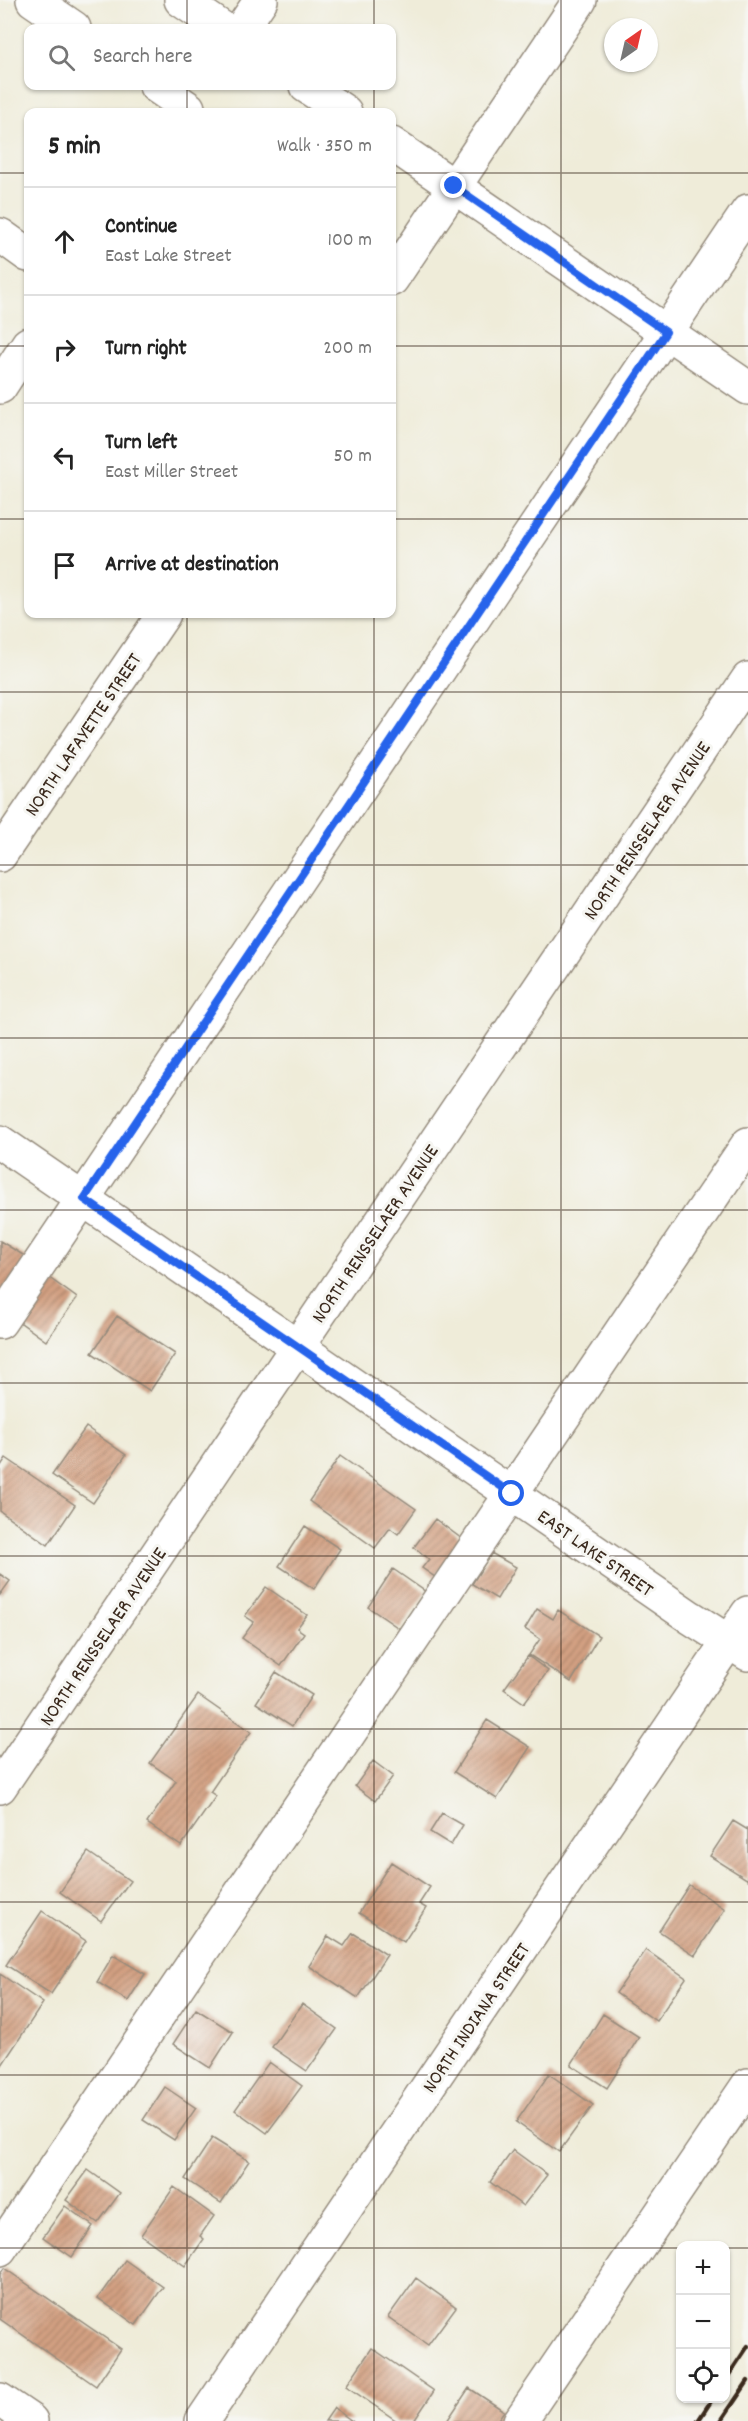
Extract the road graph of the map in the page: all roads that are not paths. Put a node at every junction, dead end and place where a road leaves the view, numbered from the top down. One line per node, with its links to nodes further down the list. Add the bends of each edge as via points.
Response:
1 (33, 0): 5 (street)
2 (181, 0): 6 (street)
3 (261, 0): 7 (street)
4 (580, 0): 13 (street)
5 (68, 24)
6 (216, 24)
7 (245, 24)
8 (165, 90): 10 (street)
9 (312, 90): 11 (street)
10 (192, 102)
11 (339, 108)
12 (396, 147): 13 (street)
13 (454, 186): 17 (street); 18 (street)
14 (748, 211): 18 (street)
15 (0, 235): 16 (street)
16 (24, 252)
17 (396, 273)
18 (666, 332): 21 (street); 27 (street)
19 (24, 350): 20 (street)
20 (0, 387)
21 (748, 388)
22 (161, 618): 24 (street, NORTH LAFAYETTE STREET)
23 (748, 678): 29 (street, NORTH RENSSELAER AVENUE)
24 (0, 855)
25 (0, 1142): 27 (street, EAST LAKE STREET)
26 (748, 1144): 30 (street)
27 (84, 1199): 28 (street); 29 (street, EAST LAKE STREET)
28 (0, 1322)
29 (298, 1346): 30 (street, EAST LAKE STREET); 33 (street, NORTH RENSSELAER AVENUE)
30 (512, 1494): 32 (street, EAST LAKE STREET); 35 (street)
31 (748, 1612): 32 (street, NORTH INDIANA STREET)
32 (738, 1648): 38 (street, NORTH INDIANA STREET)
33 (0, 1787)
34 (748, 2085): 39 (street)
35 (0, 2249)
36 (0, 2400): 37 (street)
37 (31, 2421)
38 (202, 2421)
39 (520, 2421)

